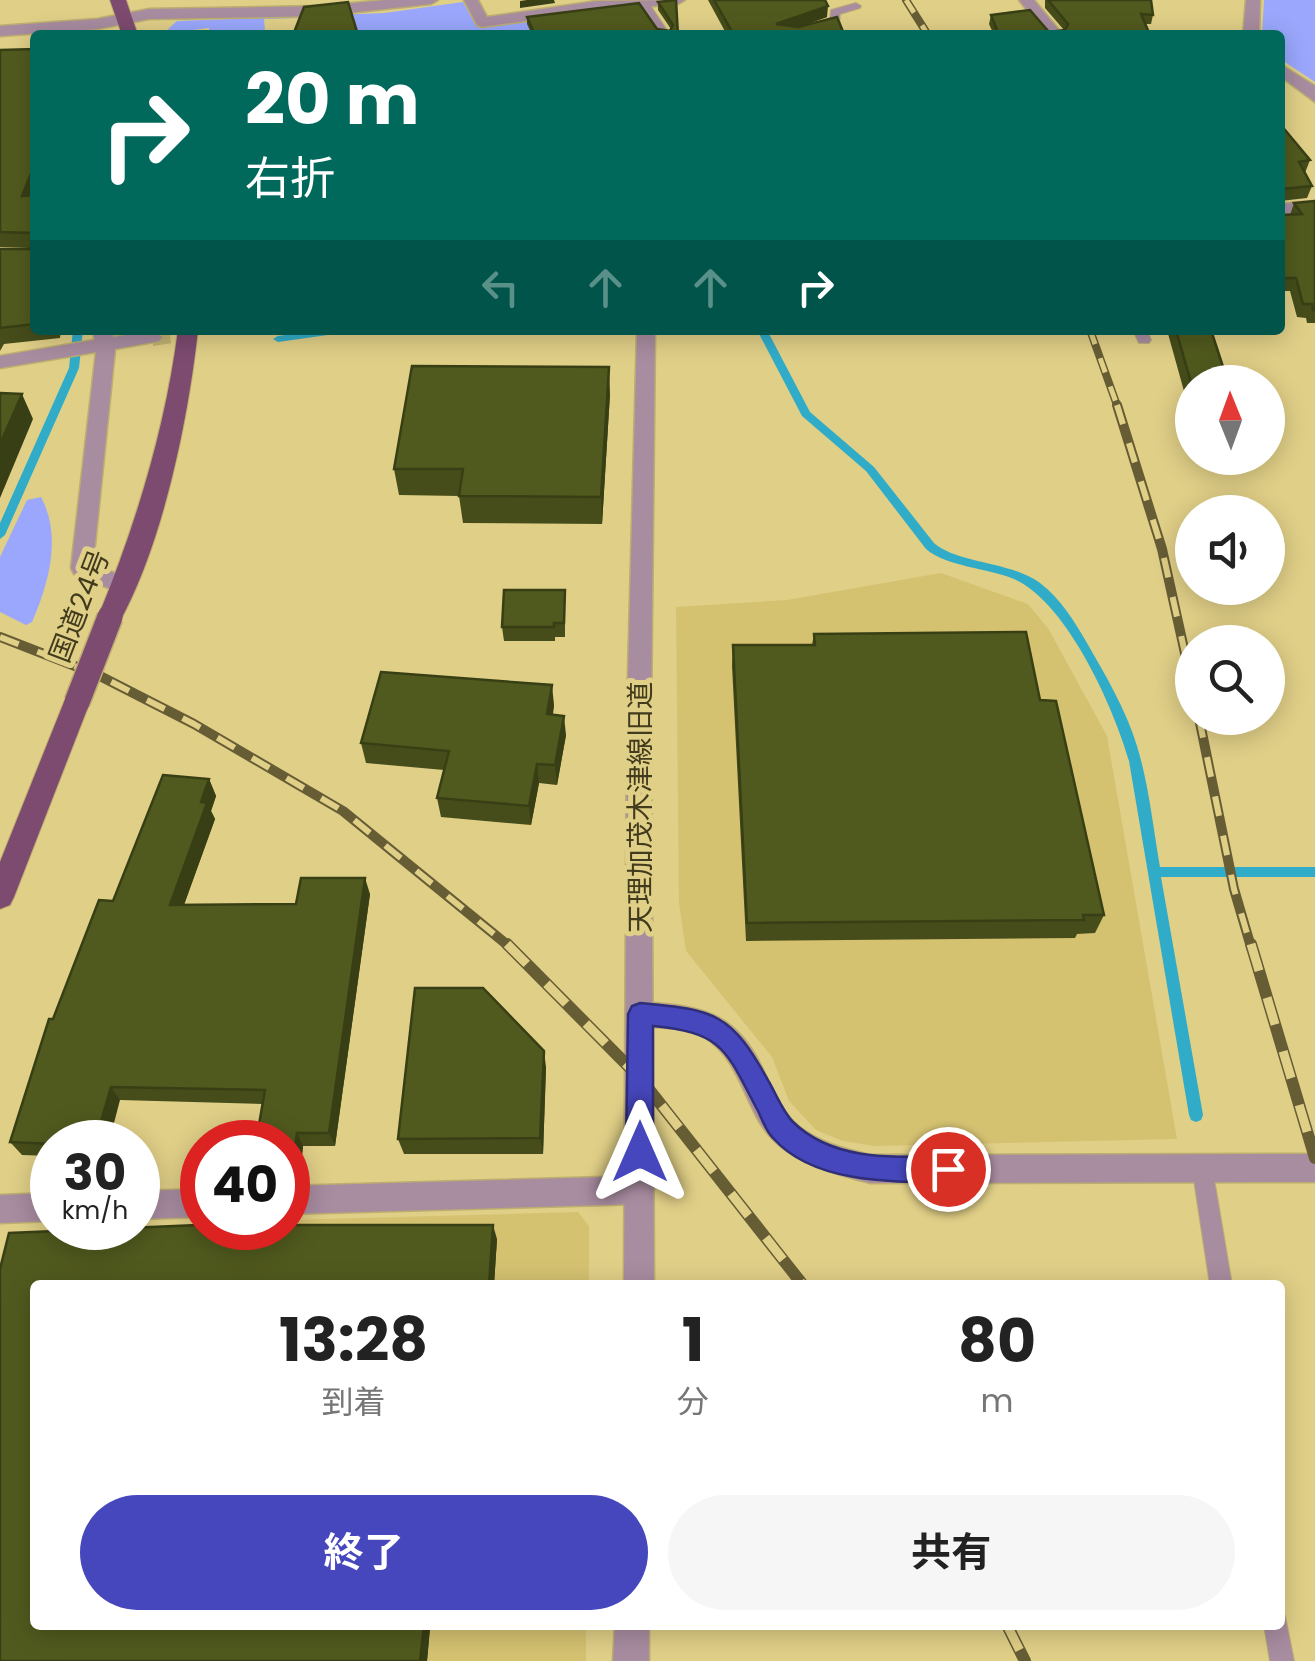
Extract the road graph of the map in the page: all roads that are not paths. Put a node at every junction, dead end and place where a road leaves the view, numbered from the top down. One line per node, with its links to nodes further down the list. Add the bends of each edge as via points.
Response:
1 (198, 0): 10 (street)
2 (432, 0): 10 (street, via 321,11)
3 (471, 0): 7 (street, via 482,22)
4 (678, 0): 7 (street)
5 (1026, 0): 13 (street)
6 (1252, 0): 14 (street)
7 (644, 4): 11 (lane)
8 (856, 6): 12 (lane, via 835,12 835,22)
9 (123, 14): 10 (street); 15 (street)
10 (149, 14)
11 (662, 30)
12 (804, 30)
13 (1051, 30)
14 (1250, 30)
15 (0, 31)
16 (1285, 72): 17 (street)
17 (1315, 97)
18 (1315, 206): 19 (street)
19 (1285, 209)
20 (188, 335): 25 (highway, 国道24号, via 169,447)
21 (646, 335): 27 (street, 天理加茂木津線旧道)
22 (152, 338): 23 (street)
23 (100, 341): 24 (street); 25 (street, via 106,360 82,568)
24 (0, 362)
25 (124, 586): 26 (highway, 国道24号, bridge)
26 (0, 897)
27 (640, 1014): 28 (street, via 696,1019 716,1029 739,1050 782,1130 842,1162 870,1169); 30 (street, 天理加茂木津線旧道)
28 (1202, 1167): 29 (street); 35 (lane)
29 (1315, 1168)
30 (639, 1190): 31 (street); 34 (street, 天理加茂木津線旧道)
31 (310, 1199)
32 (30, 1210): 33 (street)
33 (2, 1213)
34 (638, 1280)
35 (1220, 1280)
36 (632, 1630): 38 (street)
37 (1277, 1630): 39 (lane)
38 (631, 1661)
39 (1282, 1661)

